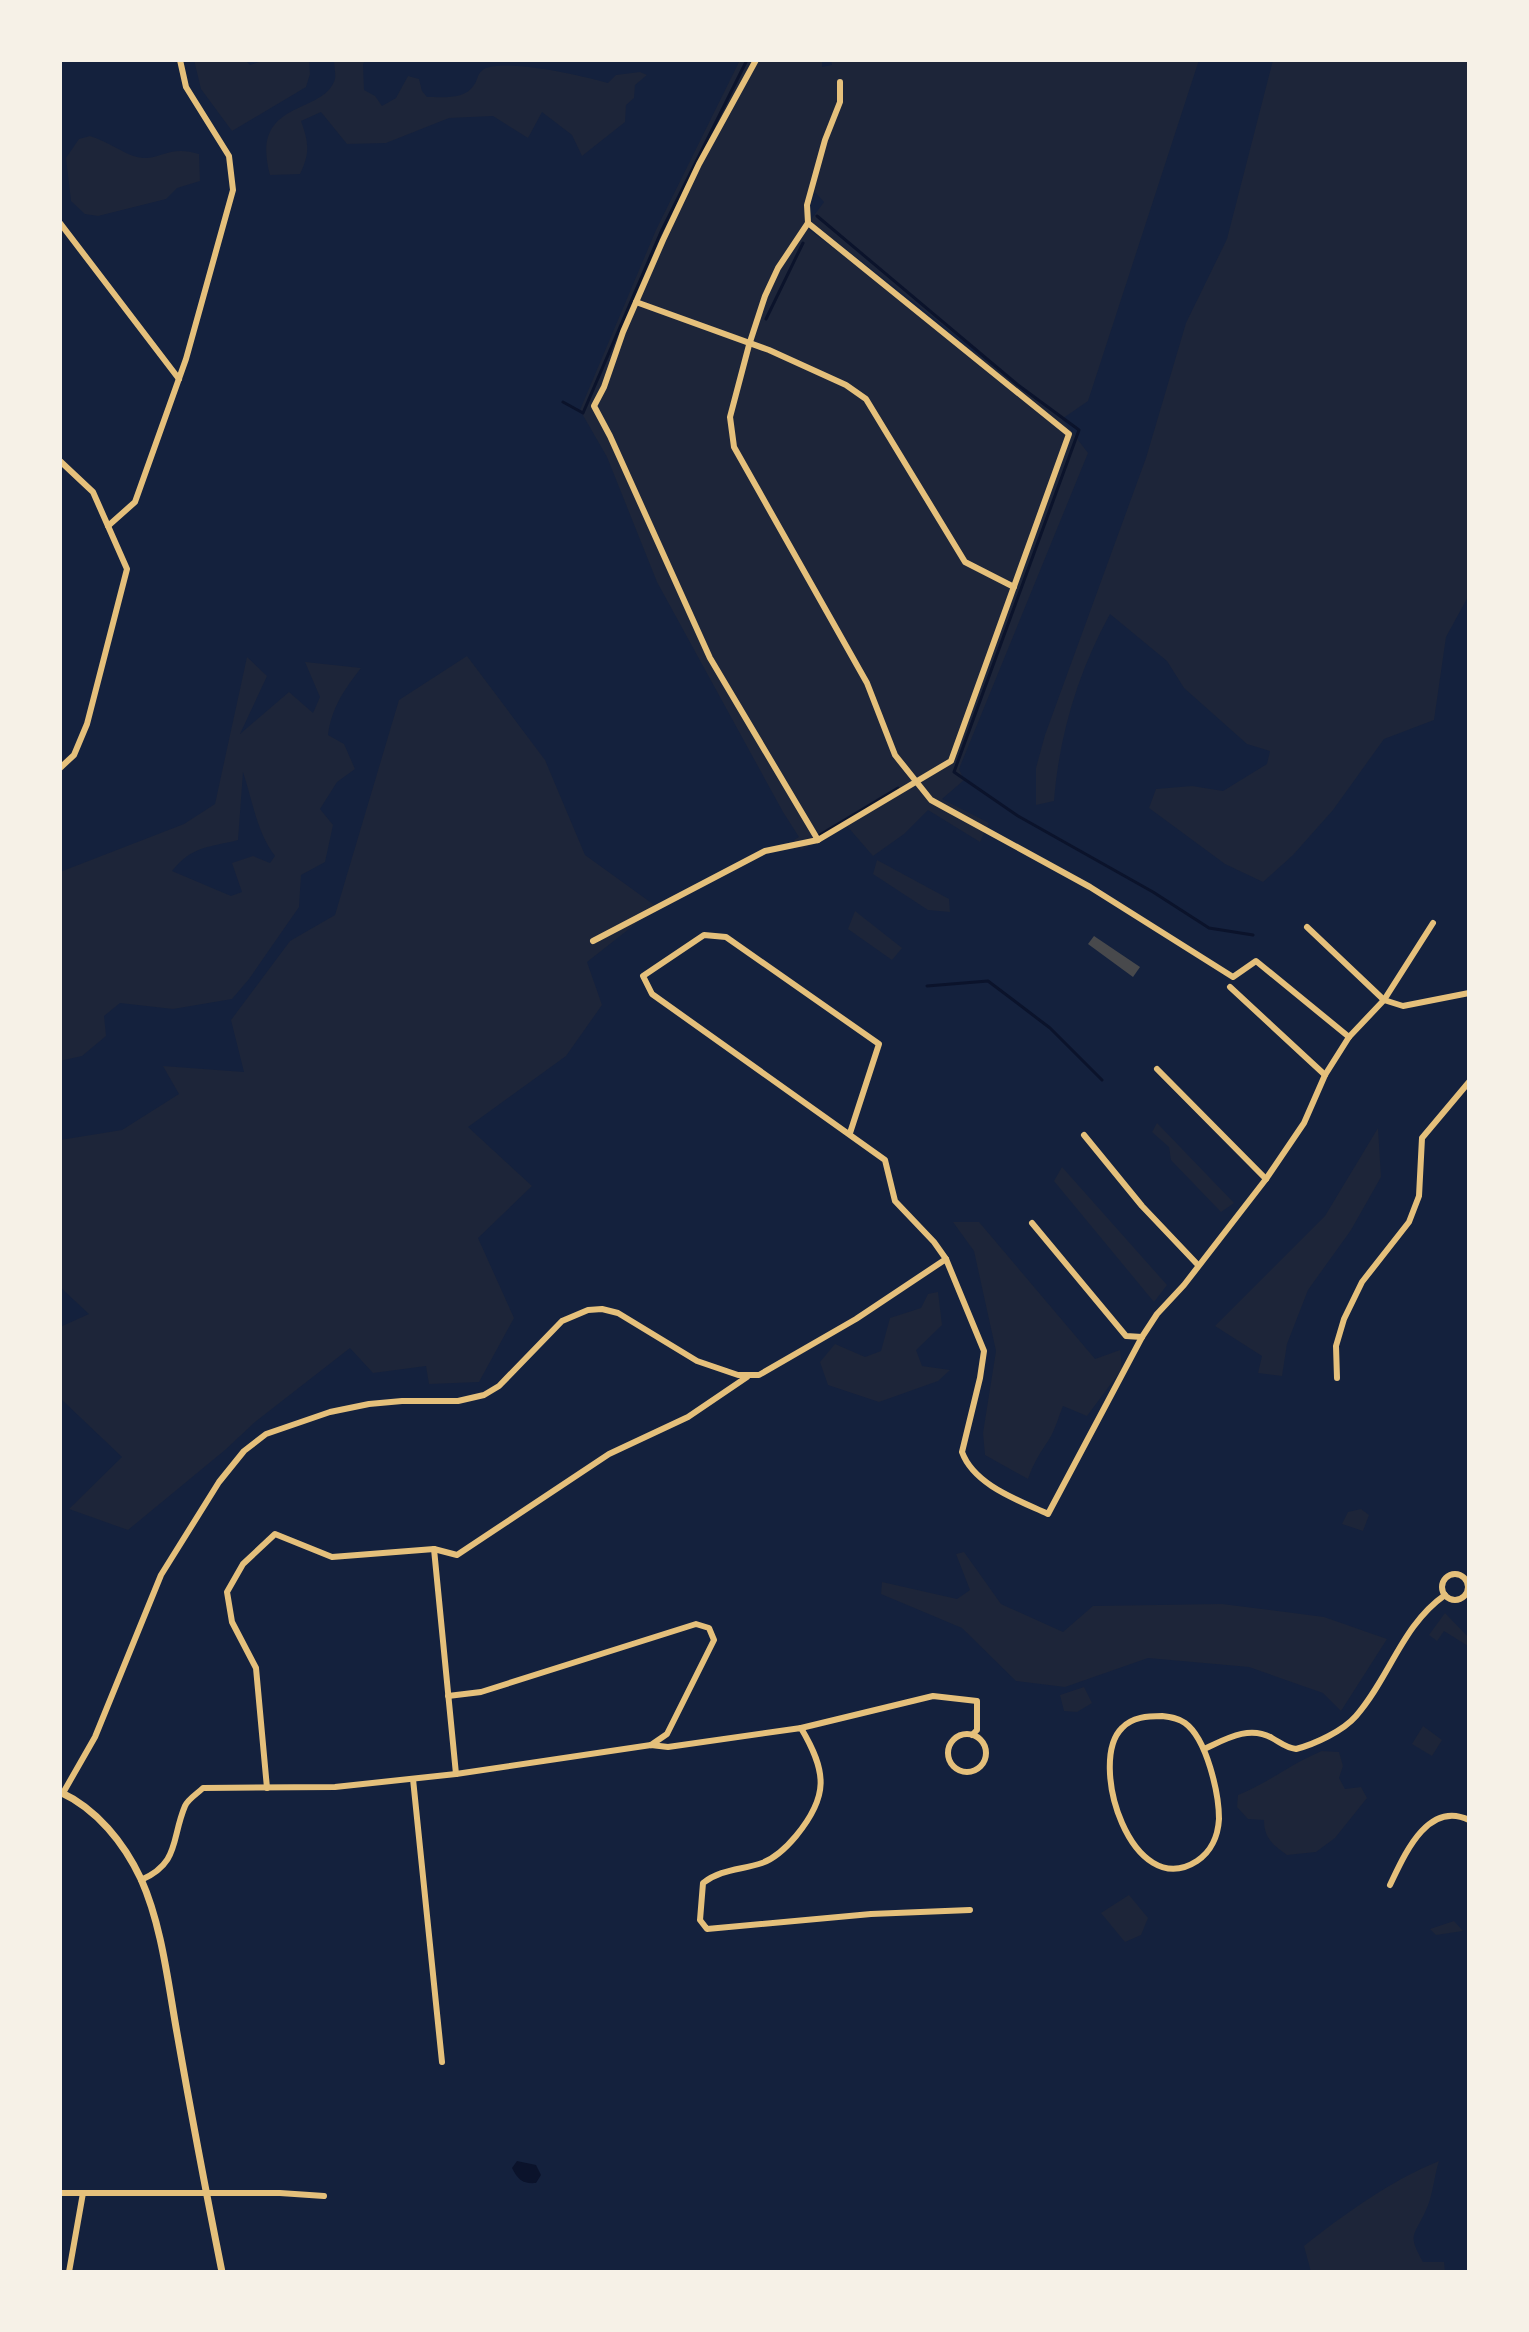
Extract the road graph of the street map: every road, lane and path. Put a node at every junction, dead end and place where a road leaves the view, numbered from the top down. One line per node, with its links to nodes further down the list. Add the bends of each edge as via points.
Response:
1 (180, 60): 8 (street, via 186,87 229,156 233,190)
2 (756, 60): 6 (street, via 699,164)
3 (840, 82): 5 (street, via 840,102 807,205)
4 (60, 223): 8 (street)
5 (808, 223): 7 (street, via 778,268); 11 (street, via 1069,434)
6 (636, 302): 7 (street); 14 (street, via 594,406 710,658)
7 (749, 345): 11 (street, via 846,385 866,399 965,562); 13 (street, via 730,417 734,447 867,683 895,755)
8 (179, 379): 10 (street, via 135,502)
9 (60, 461): 10 (street, via 93,492)
10 (108, 526): 12 (street, via 127,569 87,724 74,755)
11 (1014, 587): 13 (street, via 951,761)
12 (60, 768)
13 (915, 780): 14 (street); 21 (street, via 931,800 1090,887 1233,977 1256,961)
14 (818, 840): 17 (street, via 765,851)
15 (1433, 923): 20 (street)
16 (1307, 927): 20 (street)
17 (593, 941)
18 (1230, 987): 23 (street)
19 (1469, 993): 20 (street, via 1403,1006)
20 (1384, 1000): 21 (street)
21 (1349, 1037): 23 (street)
22 (1157, 1069): 27 (street)
23 (1325, 1075): 27 (street, via 1304,1123)
24 (1469, 1082): 33 (street, via 1422,1138 1419,1196 1409,1222 1362,1282 1344,1319 1336,1346)
25 (850, 1133): 25 (street, via 879,1044 726,937 704,935 643,976 652,994); 29 (street, via 885,1160 895,1201)
26 (1084, 1135): 30 (street)
27 (1266, 1179): 30 (street)
28 (1032, 1223): 31 (street, via 1126,1336)
29 (946, 1259): 31 (street, via 984,1351 962,1452 966,1462 989,1484 1048,1514); 32 (street, via 856,1319)
30 (1198, 1265): 31 (street)
31 (1142, 1337)
32 (747, 1377): 34 (street, via 688,1417 609,1454 457,1555); 46 (street, via 697,1361 618,1313 588,1310 562,1321 484,1395 369,1404 266,1434 219,1482 161,1575 95,1737)
33 (1337, 1378)
34 (434, 1549): 38 (street); 45 (street, via 332,1557 275,1534 243,1564 227,1592 232,1622 256,1668)
35 (1445, 1595): 36 (street); 36 (street, via 1443,1583 1456,1574 1467,1583); 42 (street, via 1415,1622 1362,1708 1345,1726 1296,1749 1249,1732)
36 (1464, 1597): 37 (street)
37 (1469, 1603)
38 (448, 1696): 41 (street, via 481,1692 696,1624 709,1628 714,1640 708,1654 667,1734); 43 (street)
39 (801, 1728): 40 (street, via 933,1696 977,1701 977,1730); 41 (street); 50 (street, via 818,1767 821,1793 813,1815 784,1851 703,1883 700,1920 707,1929)
40 (972, 1735): 40 (street, via 959,1736 948,1749 949,1761 962,1772 974,1771 986,1756 983,1743)
41 (651, 1745): 43 (street)
42 (1204, 1749): 42 (street, via 1192,1729 1173,1718 1142,1718 1117,1734 1111,1770 1117,1809 1134,1847 1153,1862 1187,1865 1213,1843 1218,1810)
43 (456, 1774): 44 (street)
44 (413, 1779): 45 (street); 51 (street)
45 (267, 1788): 48 (street, via 203,1788 186,1803 173,1853)
46 (62, 1792): 48 (street, via 107,1827)
47 (1469, 1820): 49 (street, via 1447,1815 1428,1825 1406,1851)
48 (141, 1880): 52 (street, via 169,1991)
49 (1390, 1885)
50 (970, 1910)
51 (442, 2062)
52 (206, 2192): 54 (street); 55 (street); 57 (street)
53 (60, 2193): 54 (street)
54 (83, 2193): 56 (street)
55 (324, 2196)
56 (69, 2272)
57 (222, 2272)

